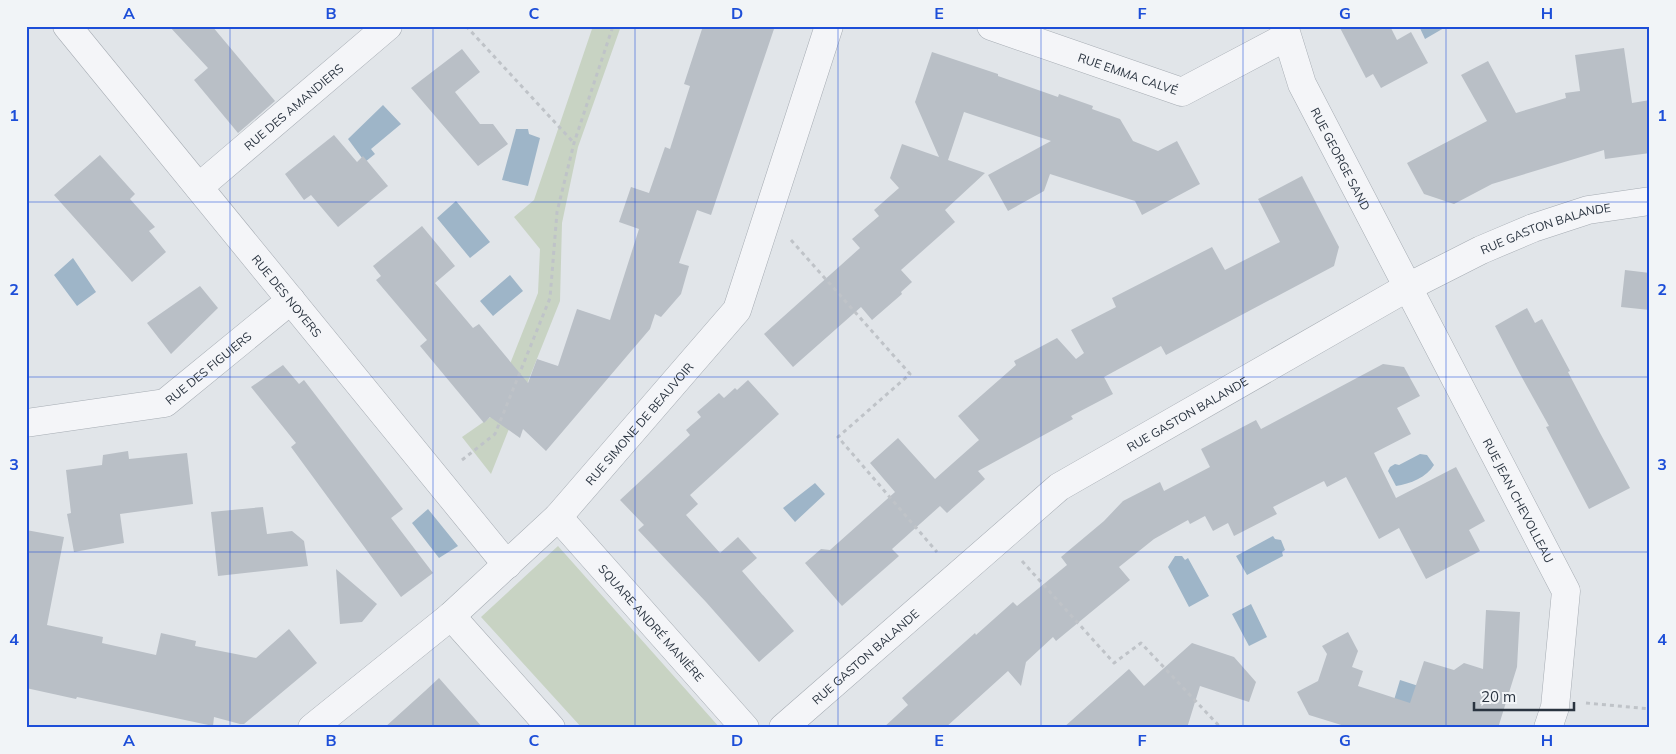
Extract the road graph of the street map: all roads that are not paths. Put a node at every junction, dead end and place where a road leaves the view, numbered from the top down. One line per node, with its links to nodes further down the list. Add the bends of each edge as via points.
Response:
1 (67, 26): 6 (street, RUE DES NOYERS)
2 (388, 26): 6 (street, RUE DES AMANDIERS)
3 (829, 26): 11 (street, RUE SIMONE DE BEAUVOIR, via 736,310)
4 (991, 26): 5 (street, RUE EMMA CALVÉ, via 1182,92)
5 (1285, 32): 8 (street, RUE GEORGE SAND, via 1302,84)
6 (199, 187): 9 (street, RUE DES NOYERS)
7 (1650, 201): 8 (street, RUE GASTON BALANDE, via 1588,210 1533,228)
8 (1408, 286): 17 (street, RUE GASTON BALANDE, via 1059,487); 18 (street, RUE JEAN CHEVOLLEAU, via 1566,591 1555,707)
9 (291, 300): 10 (street, RUE DES FIGUIERS, via 165,403); 12 (street, RUE DES NOYERS)
10 (26, 423)
11 (558, 517): 12 (street, RUE SIMONE DE BEAUVOIR); 16 (street, SQUARE ANDRÉ MANIÈRE)
12 (507, 565): 13 (street, RUE SIMONE DE BEAUVOIR)
13 (451, 616): 14 (street, RUE SIMONE DE BEAUVOIR); 15 (street)
14 (312, 728)
15 (551, 728)
16 (745, 728)
17 (782, 728)
18 (1548, 728)

